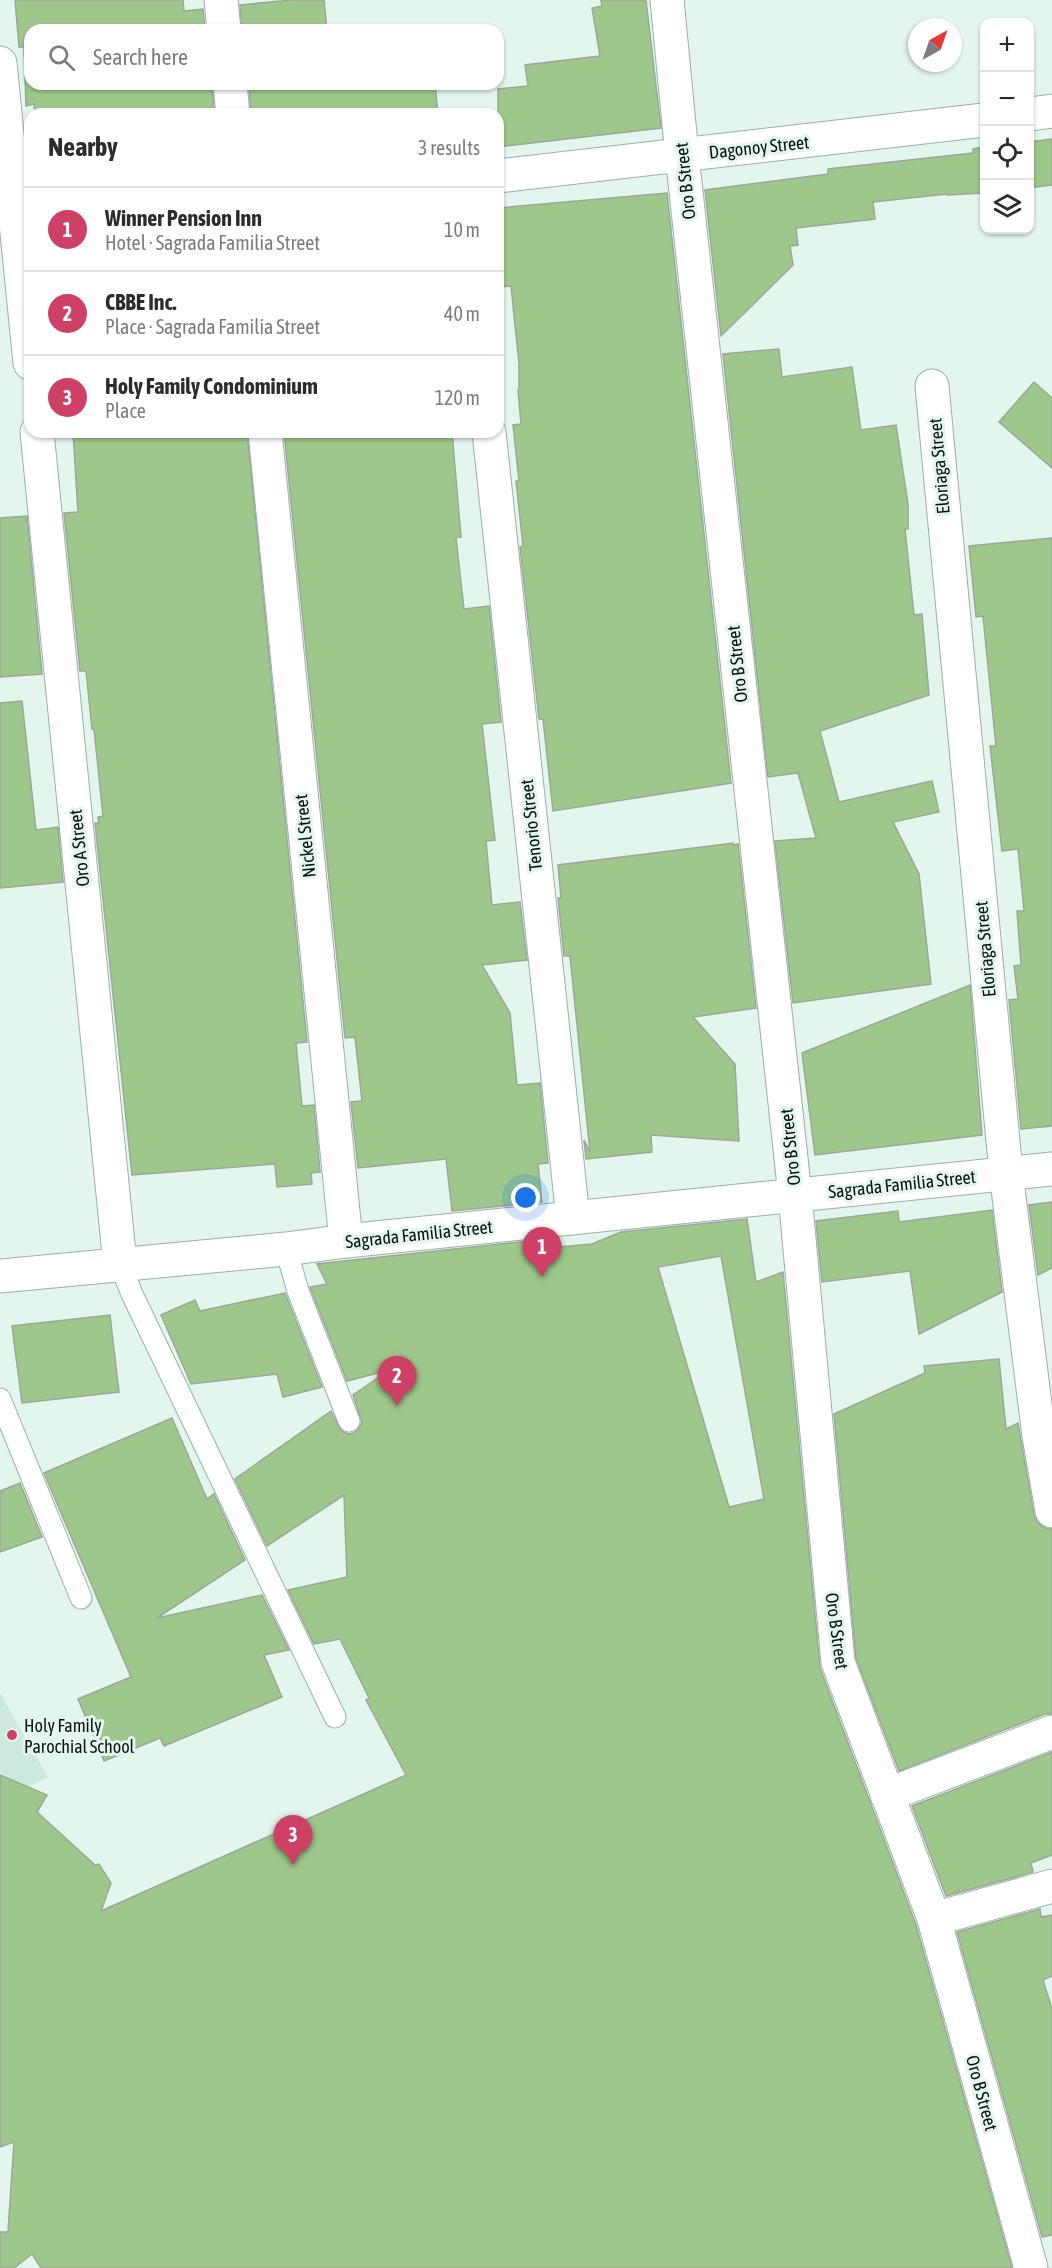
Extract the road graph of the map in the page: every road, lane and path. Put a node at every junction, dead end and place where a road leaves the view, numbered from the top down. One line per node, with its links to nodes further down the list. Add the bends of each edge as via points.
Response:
1 (221, 0): 3 (street)
2 (667, 0): 10 (street, Oro B Street)
3 (223, 24)
4 (0, 63): 12 (street)
5 (231, 90): 6 (street)
6 (232, 108)
7 (1052, 111): 8 (street)
8 (1034, 113)
9 (980, 120): 10 (street, Dagonoy Street)
10 (682, 155): 11 (street, Dagonoy Street); 20 (street, Oro B Street)
11 (504, 175)
12 (15, 223): 13 (street)
13 (24, 307)
14 (932, 386): 19 (street, Eloriaga Street)
15 (38, 438): 24 (street, Oro A Street)
16 (266, 438): 22 (street, Nickel Street)
17 (490, 438): 21 (street, Tenorio Street)
18 (1052, 1169): 19 (street, Sagrada Familia Street)
19 (1006, 1173): 20 (street, Sagrada Familia Street); 28 (street, Eloriaga Street)
20 (795, 1195): 21 (street, Sagrada Familia Street); 32 (street, Oro B Street, via 838,1662)
21 (573, 1218): 22 (street, Sagrada Familia Street)
22 (346, 1241): 23 (street, Sagrada Familia Street)
23 (286, 1249): 24 (street, Sagrada Familia Street); 27 (lane, via 298,1291)
24 (120, 1264): 25 (street, Sagrada Familia Street); 30 (lane)
25 (0, 1276)
26 (0, 1399): 29 (lane)
27 (349, 1421)
28 (1052, 1511)
29 (81, 1598)
30 (335, 1717)
31 (1052, 1732): 32 (street)
32 (886, 1795): 34 (street, Oro B Street)
33 (1052, 1886): 34 (street)
34 (934, 1919): 35 (street, Oro B Street)
35 (1031, 2268)

